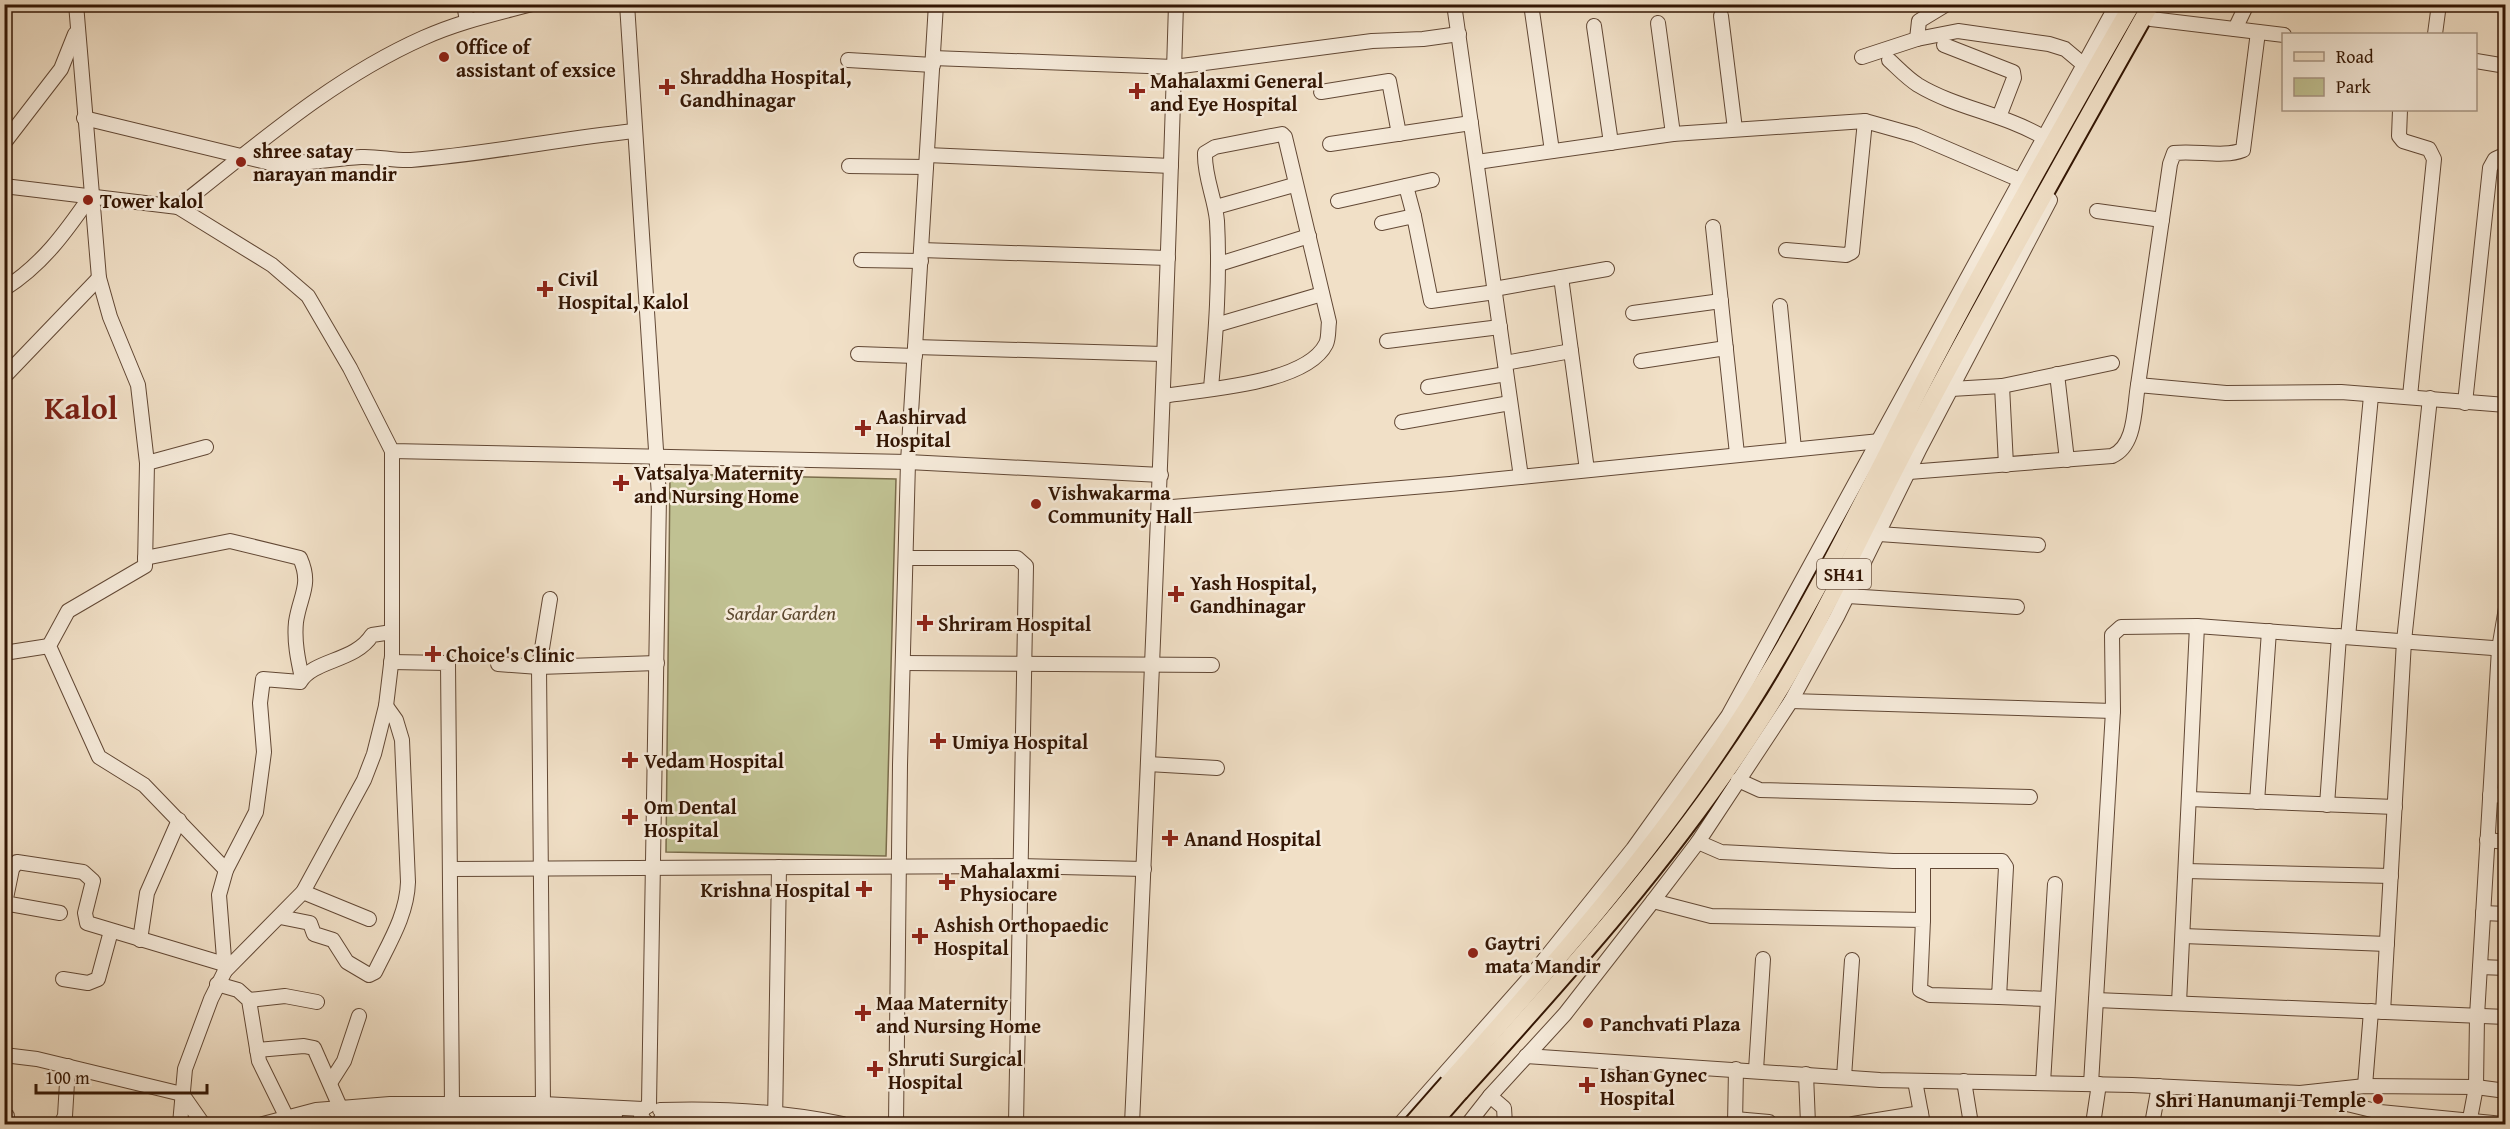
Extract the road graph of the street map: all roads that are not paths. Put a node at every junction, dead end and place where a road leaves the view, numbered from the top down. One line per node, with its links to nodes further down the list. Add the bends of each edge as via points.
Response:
1 (76, 4): 19 (street)
2 (464, 4): 16 (street)
3 (532, 4): 16 (street)
4 (627, 4): 42 (street)
5 (936, 4): 31 (street)
6 (1176, 4): 34 (street)
7 (1455, 4): 23 (street)
8 (1531, 4): 49 (street)
9 (1947, 4): 25 (street, via 1919,21)
10 (2159, 4): 14 (street)
11 (2247, 4): 20 (street)
12 (2439, 4): 22 (street)
13 (2120, 5): 32 (street); 227 (main road, SH41, via 1800,618 1737,724 1644,855)
14 (2151, 12): 20 (street); 102 (street); 227 (main road, SH41, via 2045,191 1922,418 1819,623 1763,718 1662,860 1550,993)
15 (1721, 16): 41 (street)
16 (467, 21): 51 (street, via 423,38 328,89)
17 (1658, 23): 44 (street)
18 (1594, 26): 47 (street)
19 (77, 29): 38 (street); 46 (street, via 61,69)
20 (2235, 29): 21 (street)
21 (2258, 32): 24 (street); 67 (street, via 2246,145 2235,153 2175,153)
22 (2435, 33)
23 (1459, 34): 34 (street, via 1372,41); 40 (street)
24 (2282, 35)
25 (1917, 39): 27 (street); 32 (street, via 1958,31 2049,44 2065,49)
26 (1944, 45): 37 (street, via 2013,72)
27 (1862, 57)
28 (848, 60): 31 (street)
29 (1889, 60): 37 (street, via 1932,92)
30 (2477, 61): 33 (street)
31 (933, 62): 34 (street); 52 (street)
32 (2084, 64): 45 (street)
33 (2505, 66)
34 (1174, 67): 55 (street)
35 (1321, 92): 43 (street, via 1389,81)
36 (2400, 111): 105 (street, via 2399,136 2403,141 2429,148 2434,159)
37 (1999, 117): 45 (street)
38 (84, 118): 51 (street); 61 (street)
39 (1865, 121): 41 (street); 57 (street, via 1915,135); 71 (street, via 1852,252 1846,255)
40 (1471, 123): 43 (street); 53 (street)
41 (1735, 129): 44 (street)
42 (634, 131): 51 (street, via 408,160 360,157 302,165 270,164); 116 (street)
43 (1399, 134): 48 (street)
44 (1673, 134): 47 (street)
45 (2043, 137): 57 (street)
46 (4, 143)
47 (1611, 143): 49 (street)
48 (1330, 144)
49 (1552, 151): 53 (street)
50 (2505, 154): 108 (street, via 2495,159 2490,168)
51 (244, 156): 63 (street)
52 (927, 161): 54 (street); 55 (street); 72 (street)
53 (1477, 162): 80 (street)
54 (849, 166)
55 (1171, 166): 73 (street)
56 (1432, 180): 60 (street)
57 (2020, 180): 111 (street)
58 (1294, 185): 64 (street); 64 (street, via 1282,134 1215,147 1205,153 1205,165); 70 (street)
59 (4, 186): 61 (street)
60 (1406, 186): 62 (street); 66 (street)
61 (90, 197): 63 (street); 78 (street); 79 (street, via 57,244 28,274)
62 (1338, 201)
63 (177, 207): 114 (street, via 272,265 308,296)
64 (1216, 207): 75 (street)
65 (2097, 211): 67 (street)
66 (1414, 216): 68 (street); 80 (street, via 1431,301)
67 (2162, 220): 98 (street)
68 (1382, 223)
69 (1713, 227): 82 (street)
70 (1309, 236): 75 (street); 81 (street)
71 (1786, 250)
72 (921, 256): 73 (street); 74 (street); 90 (street)
73 (1168, 258): 92 (street)
74 (861, 260)
75 (1219, 264): 85 (street)
76 (1606, 269): 77 (street)
77 (1561, 277): 80 (street); 89 (street)
78 (99, 278): 97 (street); 119 (street, via 110,317 138,385)
79 (4, 290)
80 (1495, 291): 86 (street)
81 (1322, 294): 85 (street); 101 (street, via 1329,322 1326,344 1312,362 1284,376)
82 (1721, 301): 84 (street); 88 (street)
83 (1780, 306): 113 (street)
84 (1633, 313)
85 (1216, 325): 101 (street)
86 (1500, 327): 87 (street); 95 (street)
87 (1387, 341)
88 (1726, 348): 93 (street); 115 (street)
89 (1571, 351): 95 (street); 121 (street)
90 (915, 352): 91 (street); 92 (street); 118 (street)
91 (858, 354)
92 (1163, 354): 103 (street)
93 (1641, 361)
94 (2112, 363): 96 (street)
95 (1505, 368): 100 (street); 107 (street)
96 (2057, 374): 99 (street); 117 (street)
97 (4, 377)
98 (2138, 385): 104 (street, via 2226,393 2341,392); 117 (street, via 2129,440 2122,452)
99 (2002, 386): 102 (street); 120 (street)
100 (1428, 387)
101 (1211, 388): 103 (street)
102 (1951, 389): 122 (street)
103 (1163, 396): 123 (street)
104 (2371, 396): 105 (street); 137 (street)
105 (2410, 396): 106 (street)
106 (2430, 398): 108 (street); 138 (street)
107 (1510, 403): 110 (street); 124 (street)
108 (2465, 403): 109 (street)
109 (2505, 405)
110 (1402, 422)
111 (1880, 441): 113 (street); 232 (street, via 1728,716 1633,849 1532,975)
112 (206, 447): 119 (street)
113 (1794, 449): 115 (street)
114 (392, 451): 116 (street); 136 (street)
115 (1737, 454): 121 (street)
116 (656, 456): 118 (street); 143 (street)
117 (2067, 460): 120 (street)
118 (908, 462): 123 (street); 129 (street)
119 (147, 463): 128 (street)
120 (2006, 465): 122 (street)
121 (1587, 470): 124 (street)
122 (1909, 472): 126 (street)
123 (1161, 475): 125 (street)
124 (1521, 477): 125 (street)
125 (1160, 508): 147 (street)
126 (1879, 534): 127 (street); 130 (street)
127 (2038, 545)
128 (145, 558): 139 (street, via 145,566 68,611); 150 (street, via 230,541 300,558 307,575 296,624)
129 (906, 558): 144 (street); 145 (street, via 1023,561)
130 (1848, 596): 132 (street); 151 (street)
131 (550, 599): 149 (street)
132 (2017, 607)
133 (2505, 608): 140 (street)
134 (2197, 626): 135 (street); 153 (street, via 2115,630); 161 (street)
135 (2269, 631): 137 (street); 162 (street)
136 (392, 632): 142 (street); 150 (street, via 372,635 360,649)
137 (2344, 637): 138 (street); 163 (street)
138 (2404, 641): 140 (street); 164 (street)
139 (49, 646): 141 (street); 165 (street, via 99,756 144,785)
140 (2502, 649): 154 (street)
141 (4, 652)
142 (391, 662): 152 (street); 175 (street, via 448,663)
143 (657, 663): 149 (street); 171 (street)
144 (903, 663): 145 (street); 173 (street)
145 (1024, 663): 147 (street); 170 (street)
146 (498, 664): 149 (street)
147 (1153, 665): 148 (street); 155 (street)
148 (1212, 665)
149 (538, 667): 174 (street)
150 (302, 678): 177 (street, via 300,682 263,678 260,703 264,752 256,812)
151 (1791, 701): 153 (street); 157 (street)
152 (386, 706): 181 (street, via 364,780); 187 (street, via 396,720 402,740 408,882 402,915 375,972 369,975 347,963 337,944 315,934 310,923)
153 (2113, 711): 204 (street)
154 (2500, 723): 158 (street)
155 (1148, 764): 156 (street); 176 (street)
156 (1217, 768)
157 (1738, 780): 160 (street, via 1760,790); 167 (street)
158 (2490, 795): 159 (street); 166 (street)
159 (2505, 796)
160 (2030, 797)
161 (2189, 799): 162 (street); 178 (street)
162 (2257, 802): 163 (street)
163 (2327, 805): 164 (street)
164 (2395, 807): 179 (street)
165 (179, 820): 177 (street); 192 (street, via 147,893)
166 (2487, 840): 168 (street); 185 (street)
167 (1698, 842): 169 (street, via 1721,852); 182 (street)
168 (2505, 842)
169 (1923, 862): 189 (street); 201 (street, via 2004,862)
170 (1019, 866): 173 (street); 176 (street); 252 (street)
171 (654, 867): 172 (street); 174 (street); 237 (street)
172 (779, 867): 173 (street); 240 (street)
173 (900, 867): 251 (street)
174 (540, 868): 175 (street); 233 (street)
175 (450, 869): 234 (street)
176 (1144, 869): 253 (street)
177 (226, 870): 197 (street, via 219,895)
178 (2186, 871): 179 (street); 191 (street)
179 (2391, 876): 193 (street)
180 (2055, 884): 202 (street)
181 (303, 892): 187 (street); 188 (street)
182 (1653, 901): 189 (street, via 1711,916); 213 (street, via 1571,1006)
183 (5, 903): 184 (street); 190 (street, via 17,862 83,873 93,881 85,920)
184 (60, 913)
185 (2483, 913): 186 (street); 196 (street)
186 (2505, 914)
187 (280, 917): 197 (street)
188 (369, 919)
189 (1923, 920): 201 (street, via 1920,990 1930,995)
190 (111, 931): 192 (street); 199 (street, via 98,979 88,983)
191 (2182, 936): 193 (street); 206 (street)
192 (140, 940): 197 (street)
193 (2387, 944): 207 (street)
194 (1762, 959): 216 (street)
195 (1852, 960): 218 (street)
196 (2480, 967): 198 (street); 209 (street)
197 (224, 968): 200 (street)
198 (2505, 968)
199 (63, 979)
200 (217, 984): 203 (street, via 238,990); 230 (street, via 185,1069)
201 (1999, 997): 202 (street)
202 (2048, 999): 222 (street)
203 (249, 1000): 205 (street, via 285,996); 211 (street)
204 (2096, 1000): 206 (street); 223 (street)
205 (317, 1002)
206 (2180, 1003): 207 (street)
207 (2377, 1011): 209 (street); 225 (street)
208 (359, 1016): 221 (street, via 344,1061)
209 (2477, 1016): 210 (street); 226 (street)
210 (2505, 1017)
211 (257, 1050): 221 (street, via 310,1046); 238 (street)
212 (4, 1055): 214 (street)
213 (1526, 1056): 215 (street); 231 (street)
214 (68, 1066): 230 (street); 245 (street)
215 (1736, 1069): 216 (street); 241 (street)
216 (1756, 1070): 217 (street)
217 (1806, 1074): 218 (street); 260 (street)
218 (1844, 1077): 219 (street)
219 (1915, 1080): 220 (street); 239 (street)
220 (1964, 1082): 222 (street); 262 (street)
221 (330, 1083): 235 (street)
222 (2043, 1083): 223 (street)
223 (2095, 1084): 224 (street); 263 (street)
224 (2159, 1086): 229 (street); 264 (street)
225 (2366, 1086): 226 (street); 229 (street)
226 (2476, 1087): 228 (street); 244 (street)
227 (1454, 1088): 255 (main road, SH41, bridge); 256 (main road, SH41, bridge)
228 (2504, 1088)
229 (2300, 1093): 244 (street, via 2380,1112)
230 (182, 1094): 246 (street); 247 (street)
231 (1490, 1096): 258 (street); 259 (street, via 1504,1108)
232 (1421, 1100): 254 (street); 257 (street)
233 (543, 1104): 234 (street); 237 (street)
234 (452, 1105): 236 (street)
235 (340, 1107): 236 (street); 238 (street)
236 (390, 1115): 237 (street); 249 (street)
237 (650, 1117): 240 (street, via 718,1108); 243 (street)
238 (287, 1118): 248 (street)
239 (1922, 1119): 261 (street)
240 (776, 1120): 243 (street); 250 (street)
241 (1735, 1122): 242 (street)
242 (1769, 1122)
243 (717, 1123)
244 (2470, 1123): 265 (street)
245 (61, 1125)
246 (180, 1125)
247 (203, 1125)
248 (263, 1125)
249 (309, 1125)
250 (843, 1125)
251 (896, 1125)
252 (1016, 1125)
253 (1132, 1125)
254 (1400, 1125)
255 (1412, 1125)
256 (1432, 1125)
257 (1450, 1125)
258 (1468, 1125)
259 (1505, 1125)
260 (1808, 1125)
261 (1852, 1125)
262 (1971, 1125)
263 (2092, 1125)
264 (2152, 1125)
265 (2503, 1125)

